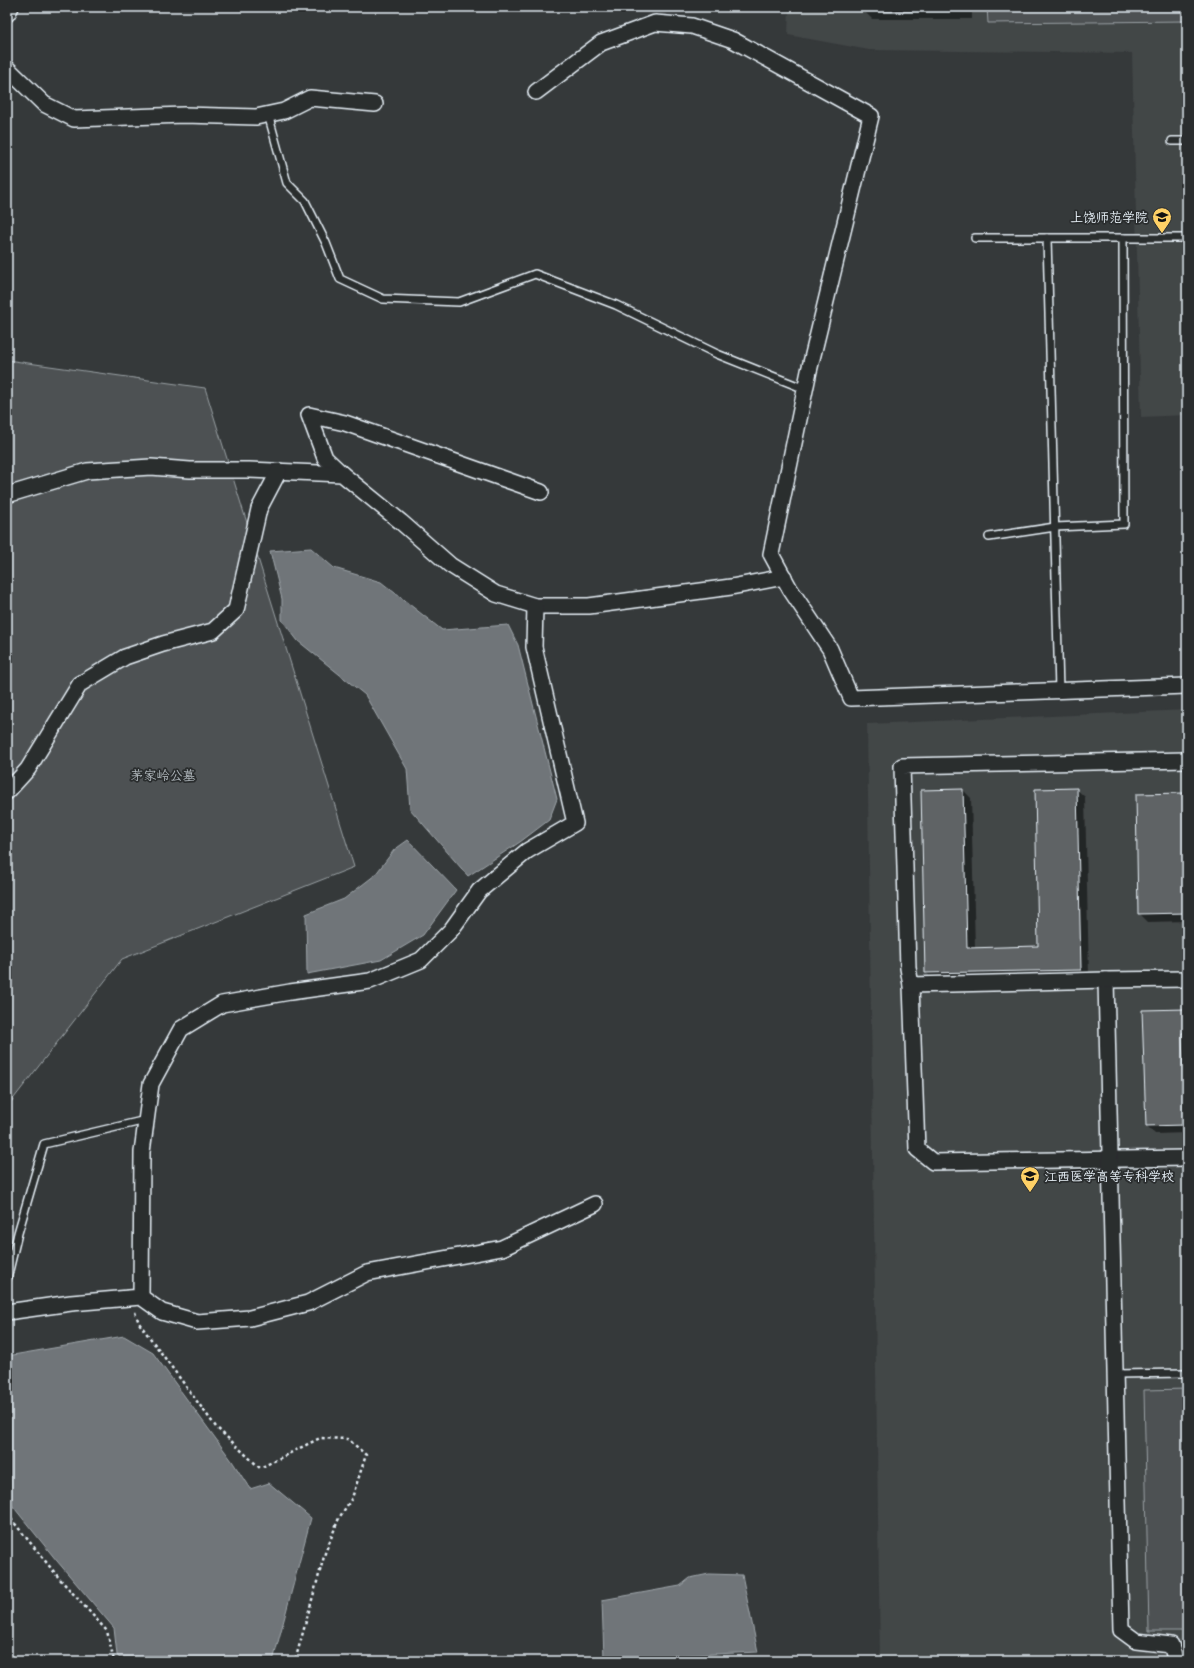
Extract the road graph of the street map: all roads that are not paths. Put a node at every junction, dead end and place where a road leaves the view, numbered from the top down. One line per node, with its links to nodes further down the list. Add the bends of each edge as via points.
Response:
1 (11, 7): 2 (street)
2 (7, 14)
3 (7, 68): 6 (street, via 44,104 74,119 184,114 256,117)
4 (536, 92): 13 (street, via 601,44 655,23 692,26 733,40 871,116)
5 (375, 104): 6 (street, via 310,98 284,111)
6 (268, 114): 13 (lane, via 287,183 305,201 340,279 383,299 459,302 534,274 616,305 717,354)
7 (1172, 141): 8 (lane)
8 (1187, 141)
9 (975, 238): 10 (lane)
10 (1047, 238): 11 (lane); 18 (lane)
11 (1123, 238): 12 (lane); 18 (lane, via 1124,524)
12 (1187, 238)
13 (805, 390): 20 (street, via 771,554)
14 (279, 471): 15 (street); 17 (street, via 151,467 87,471); 25 (street, via 260,509 236,610 213,630 125,657 80,684 28,769)
15 (342, 474): 16 (street, via 325,458 309,415 345,423); 21 (street, via 450,565 496,594)
16 (541, 492)
17 (7, 496)
18 (1055, 527): 19 (lane); 23 (lane)
19 (989, 537)
20 (784, 577): 21 (street, via 731,587 589,606); 23 (street, via 830,649 851,698)
21 (535, 606): 29 (street, via 534,647 575,823 527,851 479,891 451,930 422,960 370,981 222,1004 181,1029 151,1084)
22 (1187, 686): 23 (street)
23 (1059, 691)
24 (1187, 760): 28 (street, via 902,766 908,968)
25 (7, 792)
26 (1187, 979): 27 (street)
27 (1106, 980): 28 (street); 31 (street)
28 (911, 985): 31 (street, via 917,1149 933,1162)
29 (146, 1120): 33 (lane, via 44,1144); 34 (street, via 142,1152)
30 (1187, 1158): 31 (street)
31 (1110, 1160): 37 (street)
32 (595, 1204): 34 (street, via 502,1248 367,1273 308,1303 250,1318 197,1322 162,1312)
33 (7, 1278)
34 (136, 1297): 35 (street)
35 (7, 1312)
36 (1187, 1373): 37 (lane)
37 (1115, 1374): 38 (street, via 1121,1630 1136,1641 1171,1645)
38 (1176, 1661)

